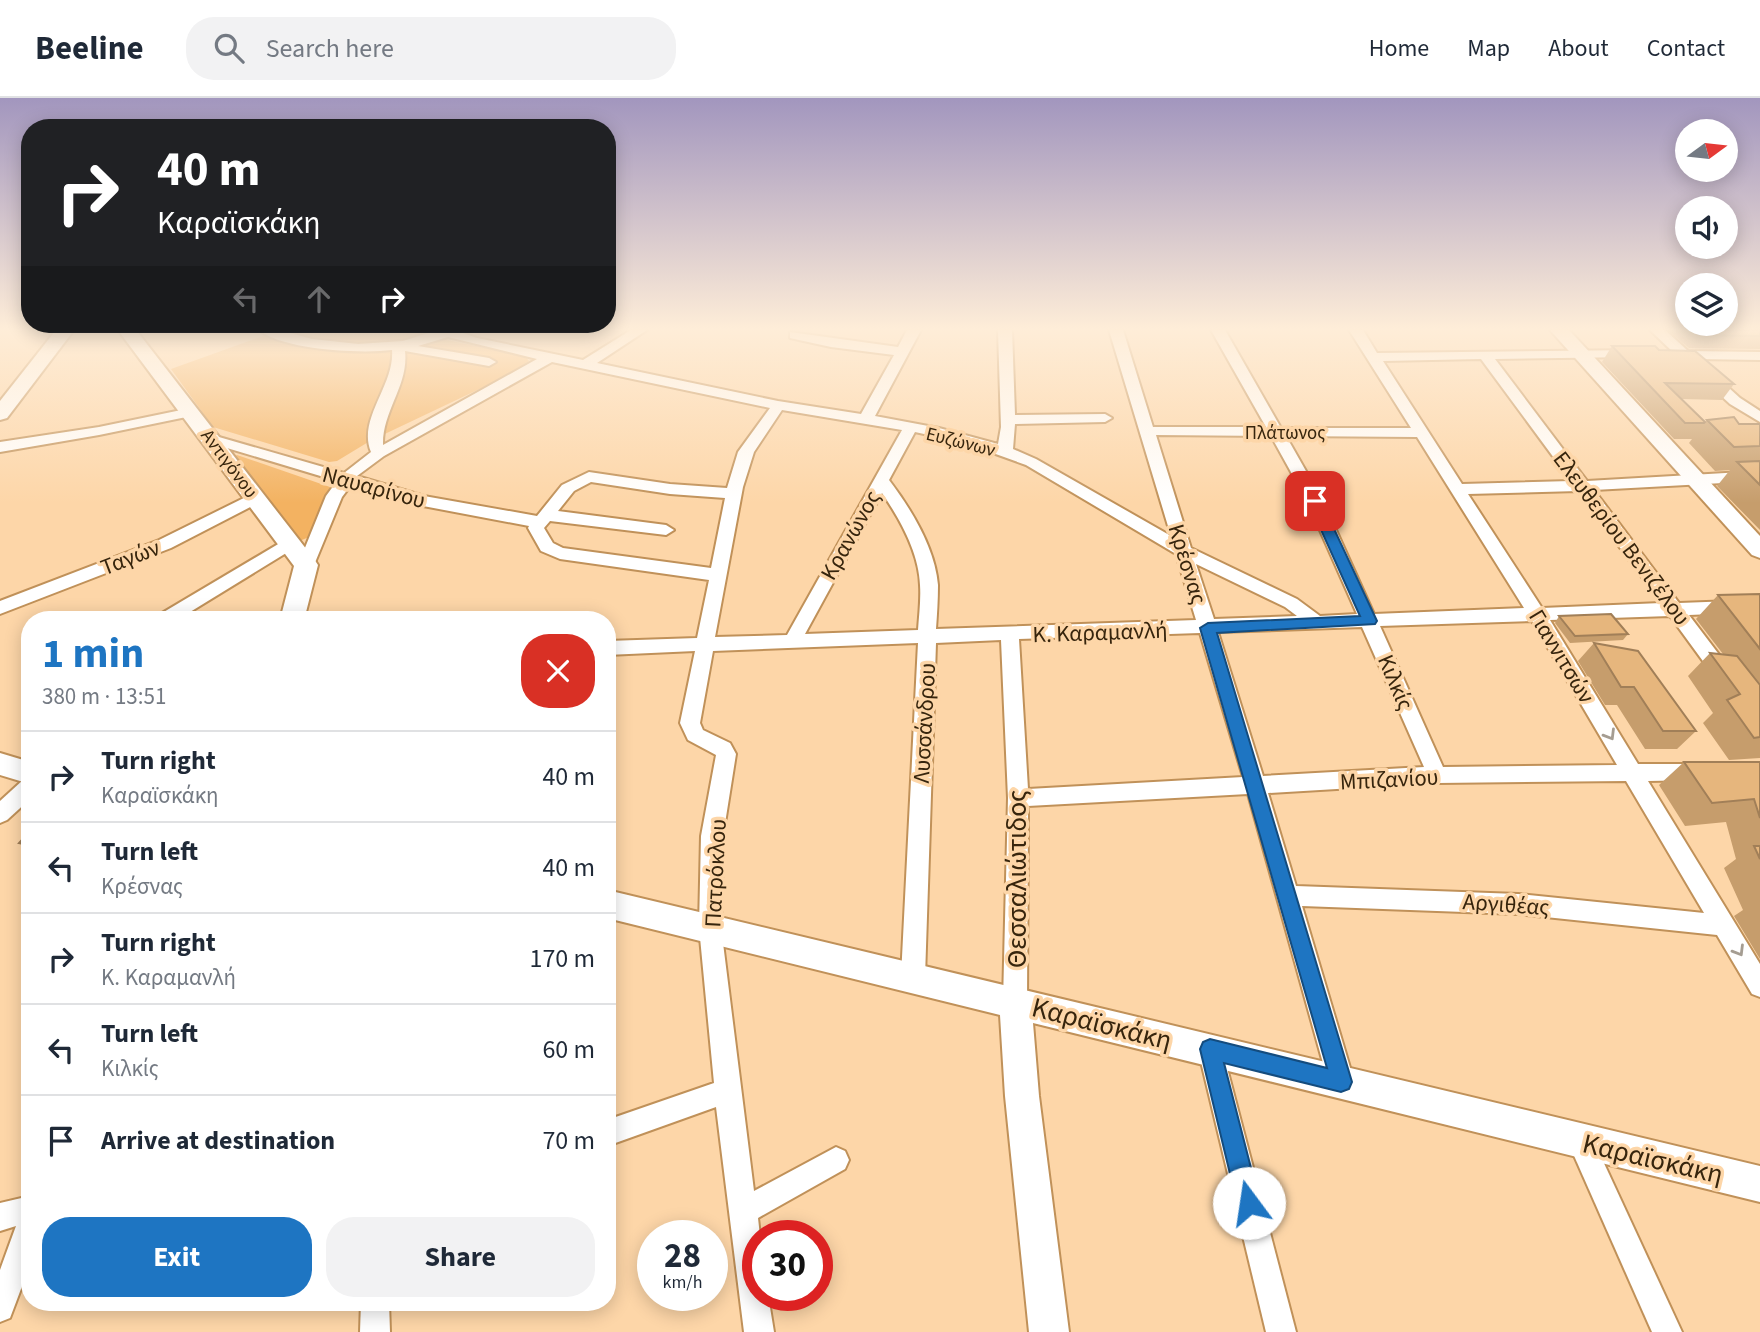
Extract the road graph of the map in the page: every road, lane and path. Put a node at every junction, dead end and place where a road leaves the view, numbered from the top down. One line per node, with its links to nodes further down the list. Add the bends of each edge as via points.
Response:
1 (20, 388): 16 (main road)
2 (172, 388): 15 (main road, Αντιγόνου)
3 (392, 388): 28 (street, via 374,435)
4 (496, 388): 28 (street)
5 (698, 388): 14 (street, Ευζώνων)
6 (883, 388): 19 (street)
7 (1007, 388): 20 (street)
8 (1133, 388): 22 (street, Κρέσνας)
9 (1250, 388): 23 (street, Κιλκίς)
10 (1394, 388): 24 (street, Γιαννιτσών)
11 (1509, 388): 33 (street, Ελευθερίου Βενιζέλου)
12 (1612, 388): 30 (street)
13 (1721, 388): 18 (street)
14 (778, 405): 19 (street, Ευζώνων); 35 (street, Πατρόκλου, via 746,452)
15 (191, 412): 25 (main road, Αντιγόνου); 26 (street)
16 (0, 414)
17 (1105, 418): 20 (street)
18 (1760, 418)
19 (866, 419): 21 (street, Ευζώνων)
20 (1008, 420): 27 (street)
21 (910, 428): 27 (street, Ευζώνων); 32 (street, Κρανώνος)
22 (1147, 431): 23 (street, Πλάτωνος); 41 (street, Κρέσνας)
23 (1277, 433): 24 (street, Πλάτωνος); 50 (street, Κιλκίς, via 1315,501)
24 (1423, 433): 34 (street, Γιαννιτσών)
25 (212, 439): 31 (street, Ναυαρίνου); 36 (main road, Αντιγόνου)
26 (0, 447)
27 (1005, 451): 41 (street, Ευζώνων)
28 (379, 453): 31 (street)
29 (1760, 476): 30 (street)
30 (1695, 478): 33 (street); 40 (street)
31 (344, 480): 37 (street, Ναυαρίνου, via 456,509); 42 (street)
32 (881, 481): 54 (street, Λυσσάνδρου, via 925,561 930,599); 55 (street, Κρανώνος)
33 (1583, 486): 34 (street); 46 (street, Ελευθερίου Βενιζέλου)
34 (1459, 489): 49 (street, Γιαννιτσών)
35 (734, 494): 37 (street, via 589,477 568,488); 43 (street, Πατρόκλου)
36 (256, 497): 39 (main road, Αντιγόνου); 45 (street, Ταγών, via 165,544)
37 (541, 519): 38 (street, Ναυαρίνου); 43 (street, via 538,537 560,553)
38 (666, 530)
39 (290, 544): 42 (main road, Αντιγόνου); 47 (street)
40 (1760, 550)
41 (1184, 551): 51 (street, Ευζώνων, via 1291,603); 52 (street, Κρέσνας)
42 (306, 565): 48 (main road)
43 (718, 575): 56 (street, Πατρόκλου)
44 (1760, 606): 46 (street, Κ. Καραμανλή)
45 (0, 608)
46 (1674, 609): 49 (street, Κ. Καραμανλή); 58 (street, Ελευθερίου Βενιζέλου)
47 (178, 611)
48 (294, 611)
49 (1537, 614): 50 (street, Κ. Καραμανλή); 62 (street, Γιαννιτσών, one-way to 62)
50 (1370, 621): 51 (street, Κ. Καραμανλή); 63 (street, Κιλκίς)
51 (1318, 623): 52 (street, Κ. Καραμανλή)
52 (1208, 628): 53 (street, Κ. Καραμανλή); 64 (street, Κρέσνας)
53 (1010, 635): 54 (street, Κ. Καραμανλή); 66 (street, Θεσσαλιώτιδος)
54 (928, 638): 55 (street, Κ. Καραμανλή); 72 (street, Λυσσάνδρου)
55 (791, 643): 56 (street, Κ. Καραμανλή)
56 (704, 645): 57 (street, Κ. Καραμανλή); 71 (street, Πατρόκλου, via 690,723 695,735 723,749 727,760 712,836)
57 (616, 648)
58 (1737, 691)
59 (0, 764): 60 (main road)
60 (21, 770)
61 (1722, 772): 62 (street, Μπιζανίου)
62 (1632, 773): 63 (street, Μπιζανίου); 70 (street, Γιαννιτσών)
63 (1437, 775): 64 (street, Μπιζανίου)
64 (1256, 786): 66 (street, Μπιζανίου); 68 (street, Κρέσνας)
65 (21, 794): 67 (street)
66 (1018, 798): 74 (street, Θεσσαλιώτιδος)
67 (0, 814)
68 (1287, 896): 70 (street, Αργιθέας, via 1518,904); 76 (street, Κρέσνας)
69 (616, 906): 71 (main road, Καραϊσκάκη)
70 (1724, 925): 73 (street, Γιαννιτσών, one-way to 73)
71 (710, 927): 72 (main road, Καραϊσκάκη); 77 (street, Πατρόκλου)
72 (913, 977): 74 (main road, Καραϊσκάκη)
73 (1760, 986)
74 (1016, 1002): 75 (main road, Καραϊσκάκη); 90 (main road, Θεσσαλιώτιδος)
75 (1210, 1049): 76 (main road, Καραϊσκάκη); 91 (street)
76 (1341, 1082): 79 (main road, Καραϊσκάκη)
77 (727, 1091): 78 (street); 83 (street, Πατρόκλου)
78 (616, 1130)
79 (1581, 1142): 81 (main road, Καραϊσκάκη); 92 (street)
80 (836, 1160): 83 (street)
81 (1760, 1184)
82 (21, 1211): 84 (street)
83 (743, 1212): 89 (street, Πατρόκλου)
84 (0, 1217)
85 (21, 1251): 86 (street)
86 (0, 1308)
87 (375, 1311): 88 (street)
88 (375, 1332)
89 (759, 1332)
90 (1049, 1332)
91 (1281, 1332)
92 (1667, 1332)

